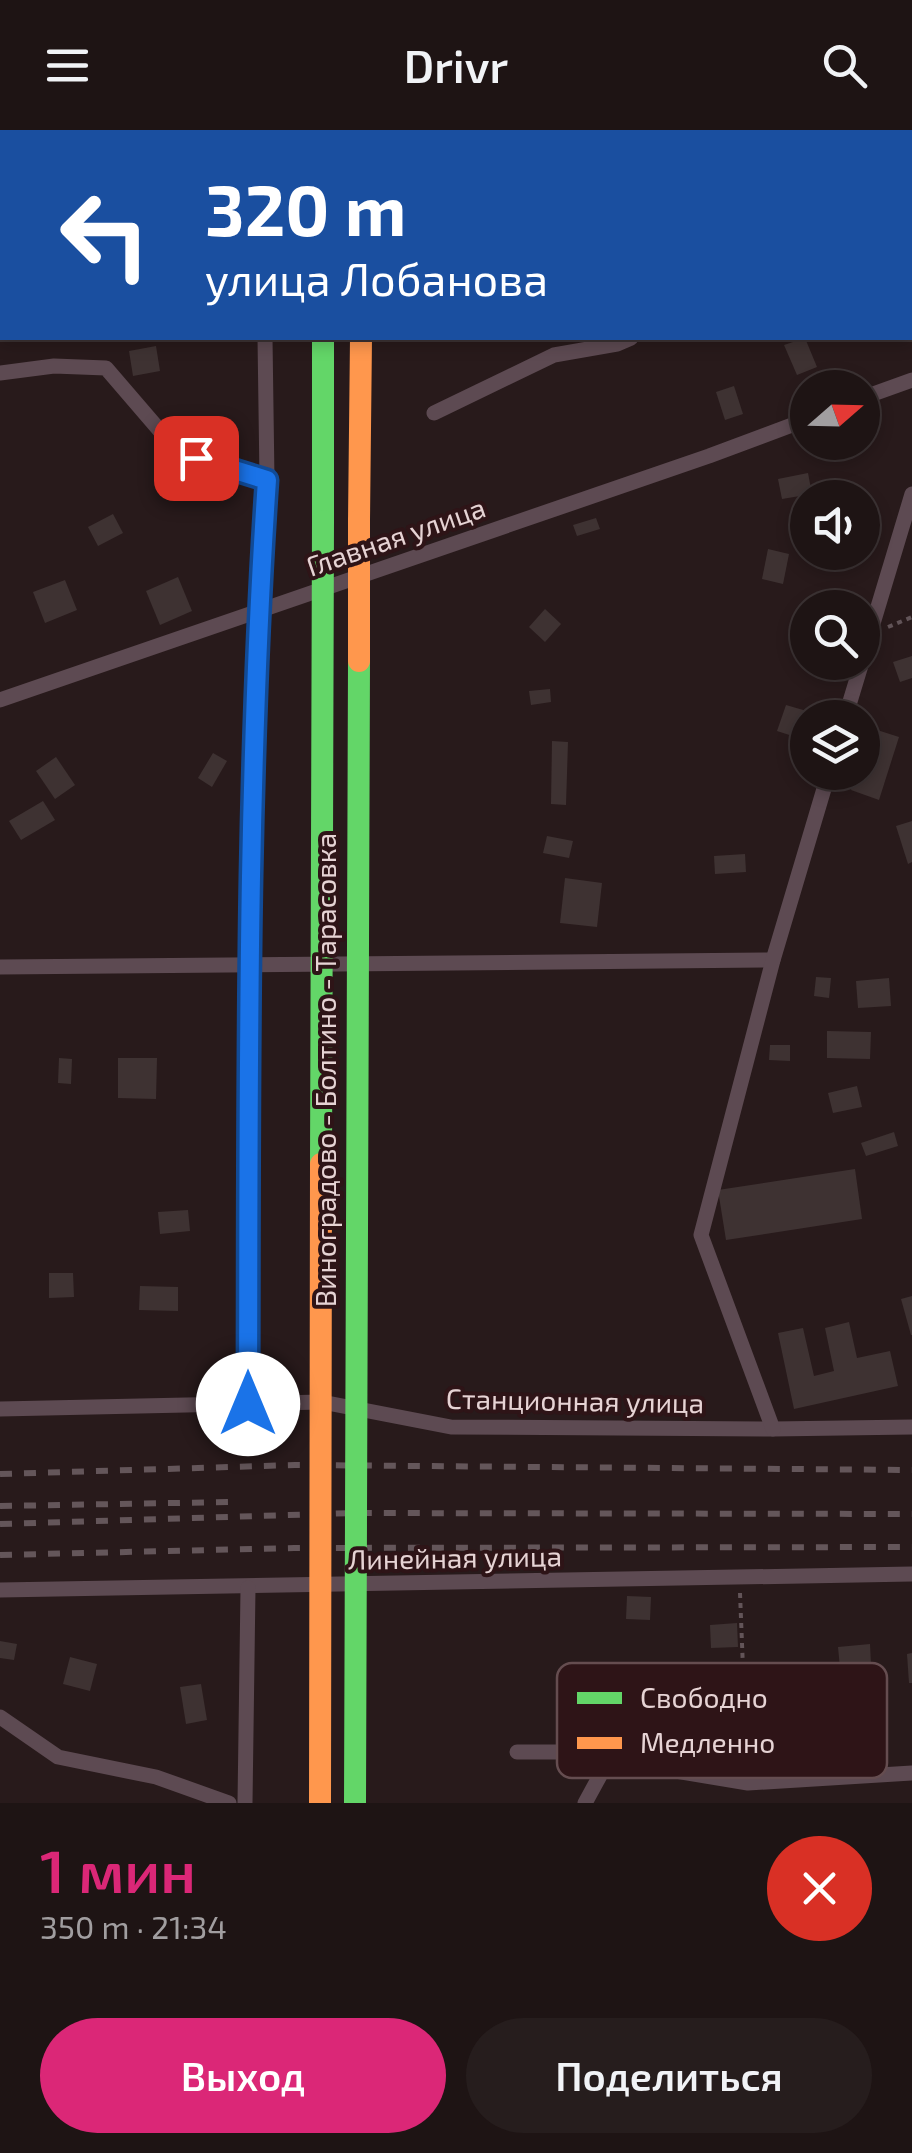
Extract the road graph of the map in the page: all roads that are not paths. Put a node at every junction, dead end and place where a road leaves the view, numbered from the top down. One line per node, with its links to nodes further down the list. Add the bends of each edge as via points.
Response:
1 (265, 340): 10 (street)
2 (323, 340): 36 (main road, Виноградово - Болтино - Тарасовка, bridge)
3 (361, 340): 37 (main road, Виноградово - Болтино - Тарасовка, bridge)
4 (627, 340): 8 (street, via 554,355)
5 (0, 373): 10 (street, via 106,368 161,432 196,458)
6 (912, 380): 7 (street)
7 (880, 392)
8 (434, 413)
9 (790, 425): 13 (street, Главная улица)
10 (267, 480): 13 (street)
11 (912, 494): 12 (street)
12 (880, 601)
13 (258, 611): 14 (street, Главная улица); 17 (street)
14 (0, 700)
15 (824, 790): 16 (street)
16 (773, 960): 17 (street); 22 (street, via 700,1234)
17 (249, 965): 18 (street); 19 (street)
18 (0, 967)
19 (248, 1404): 20 (street, Станционная улица); 22 (street, Станционная улица, via 322,1402 451,1427)
20 (0, 1409)
21 (912, 1426): 22 (street, Станционная улица)
22 (773, 1430)
23 (912, 1574): 24 (street, Линейная улица)
24 (248, 1588): 25 (street, Линейная улица); 35 (street)
25 (0, 1590)
26 (0, 1717): 34 (street, via 58,1758 156,1776)
27 (517, 1752): 28 (street)
28 (557, 1752)
29 (912, 1773): 30 (street)
30 (887, 1775)
31 (599, 1778): 38 (street)
32 (716, 1778): 33 (street)
33 (830, 1778)
34 (229, 1803)
35 (245, 1803)
36 (320, 1803)
37 (355, 1803)
38 (585, 1803)

